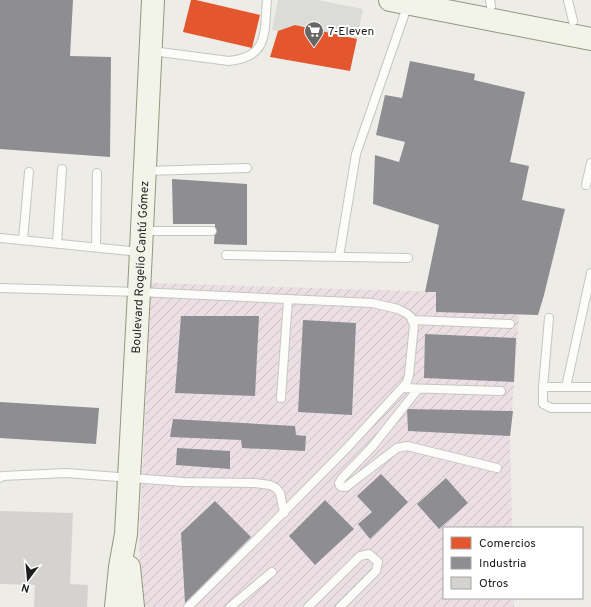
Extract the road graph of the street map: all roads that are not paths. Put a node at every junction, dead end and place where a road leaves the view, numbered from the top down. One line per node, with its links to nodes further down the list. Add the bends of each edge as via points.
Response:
1 (153, 0): 9 (street, Boulevard Rogelio Cantú Gómez)
2 (267, 0): 9 (lane, via 260,48 241,60 229,61)
3 (462, 0): 6 (street)
4 (568, 0): 7 (lane)
5 (400, 2): 8 (street); 24 (lane, via 356,154)
6 (490, 3): 7 (street)
7 (582, 23)
8 (591, 39)
9 (150, 51): 13 (street, Boulevard Rogelio Cantú Gómez)
10 (591, 163): 16 (lane)
11 (247, 168): 13 (lane)
12 (62, 169): 21 (lane)
13 (145, 171): 20 (street, Boulevard Rogelio Cantú Gómez)
14 (29, 172): 19 (lane)
15 (97, 173): 22 (lane)
16 (586, 185)
17 (212, 231): 20 (lane)
18 (0, 238): 19 (lane)
19 (24, 240): 21 (lane)
20 (142, 241): 22 (lane); 28 (street, Boulevard Rogelio Cantú Gómez)
21 (57, 243): 22 (lane)
22 (96, 247)
23 (226, 255): 24 (lane)
24 (339, 257): 25 (lane)
25 (408, 258)
26 (591, 273): 35 (lane)
27 (0, 288): 28 (lane)
28 (139, 292): 29 (lane); 43 (street, Boulevard Rogelio Cantú Gómez)
29 (288, 299): 31 (lane, via 372,303 406,313); 39 (lane)
30 (549, 318): 34 (lane)
31 (412, 320): 32 (lane); 36 (lane, via 414,325 409,375)
32 (510, 324)
33 (590, 384): 35 (lane)
34 (543, 387): 35 (lane); 40 (lane, via 543,404 546,406)
35 (566, 387)
36 (402, 388): 37 (lane); 44 (lane)
37 (418, 389): 38 (lane); 41 (lane, via 372,447 342,478 340,486 346,487 397,448 407,446)
38 (501, 391)
39 (281, 398)
40 (591, 408)
41 (496, 468)
42 (0, 478): 43 (lane, via 23,474 66,473)
43 (129, 478): 44 (lane, via 270,485 280,493); 45 (street, Boulevard Rogelio Cantú Gómez)
44 (284, 513): 49 (lane)
45 (126, 534): 47 (street, Boulevard Rogelio Cantú Gómez); 48 (street, Boulevard Rogelio Cantú Gómez)
46 (272, 572): 50 (lane)
47 (116, 607)
48 (133, 607)
49 (188, 607)
50 (230, 607)
51 (308, 607): 52 (lane, via 360,556 369,554 378,562 376,571)
52 (340, 607)

